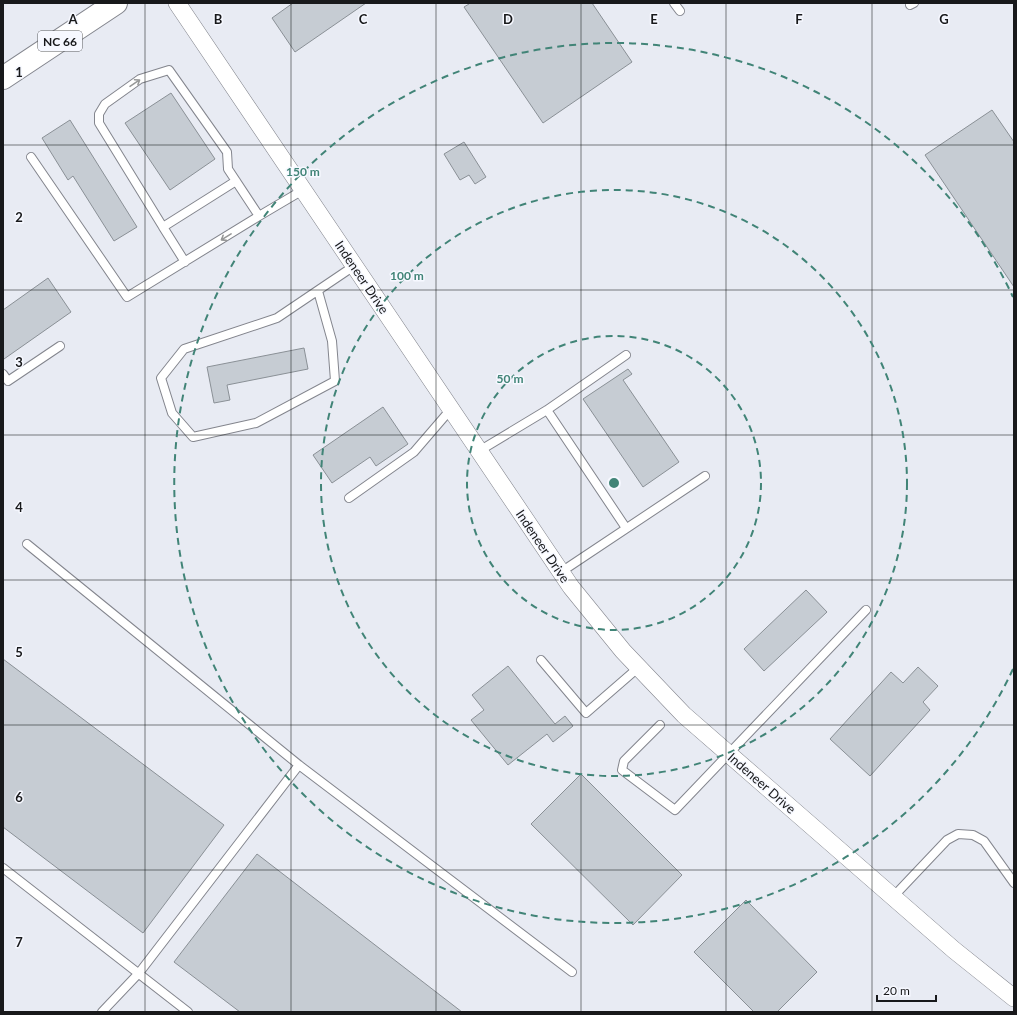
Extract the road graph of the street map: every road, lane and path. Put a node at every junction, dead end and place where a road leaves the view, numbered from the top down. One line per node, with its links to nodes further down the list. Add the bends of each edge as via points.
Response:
1 (116, 3): 5 (main road, NC 66)
2 (177, 3): 8 (street, Indeneer Drive)
3 (674, 3): 4 (lane)
4 (680, 11)
5 (3, 78)
6 (31, 157): 11 (lane, via 127,297)
7 (236, 181): 9 (lane); 10 (lane); 10 (lane, one-way to 7, via 100,123 99,114 105,104 140,79 169,70 227,152 228,169)
8 (303, 190): 9 (lane); 12 (street, Indeneer Drive)
9 (259, 216): 11 (lane, one-way to 11)
10 (163, 227): 11 (lane)
11 (185, 262)
12 (354, 266): 13 (lane); 17 (street, Indeneer Drive)
13 (318, 291): 13 (lane, via 277,318 184,349 161,378 172,413 192,437 256,423 335,381 332,341)
14 (60, 346): 16 (lane, via 8,381)
15 (626, 355): 18 (lane)
16 (3, 374)
17 (451, 409): 19 (street, Indeneer Drive); 21 (lane, via 414,452)
18 (547, 410): 19 (lane); 22 (lane)
19 (479, 451): 24 (street, Indeneer Drive)
20 (705, 476): 22 (lane)
21 (350, 498)
22 (626, 528): 24 (lane)
23 (27, 544): 30 (lane)
24 (561, 572): 27 (street, Indeneer Drive)
25 (866, 610): 29 (lane)
26 (541, 660): 27 (lane, via 586,712)
27 (639, 668): 29 (street, Indeneer Drive, via 684,714)
28 (660, 725): 29 (lane, via 624,761 622,770 675,810)
29 (730, 754): 33 (street, Indeneer Drive)
30 (299, 765): 34 (lane); 35 (lane)
31 (3, 868): 35 (lane)
32 (1014, 883): 33 (lane, via 984,841 973,835 958,834 947,840)
33 (893, 897): 36 (street, Indeneer Drive)
34 (572, 972)
35 (139, 973): 37 (lane); 38 (lane)
36 (1014, 998)
37 (102, 1012)
38 (188, 1012)

